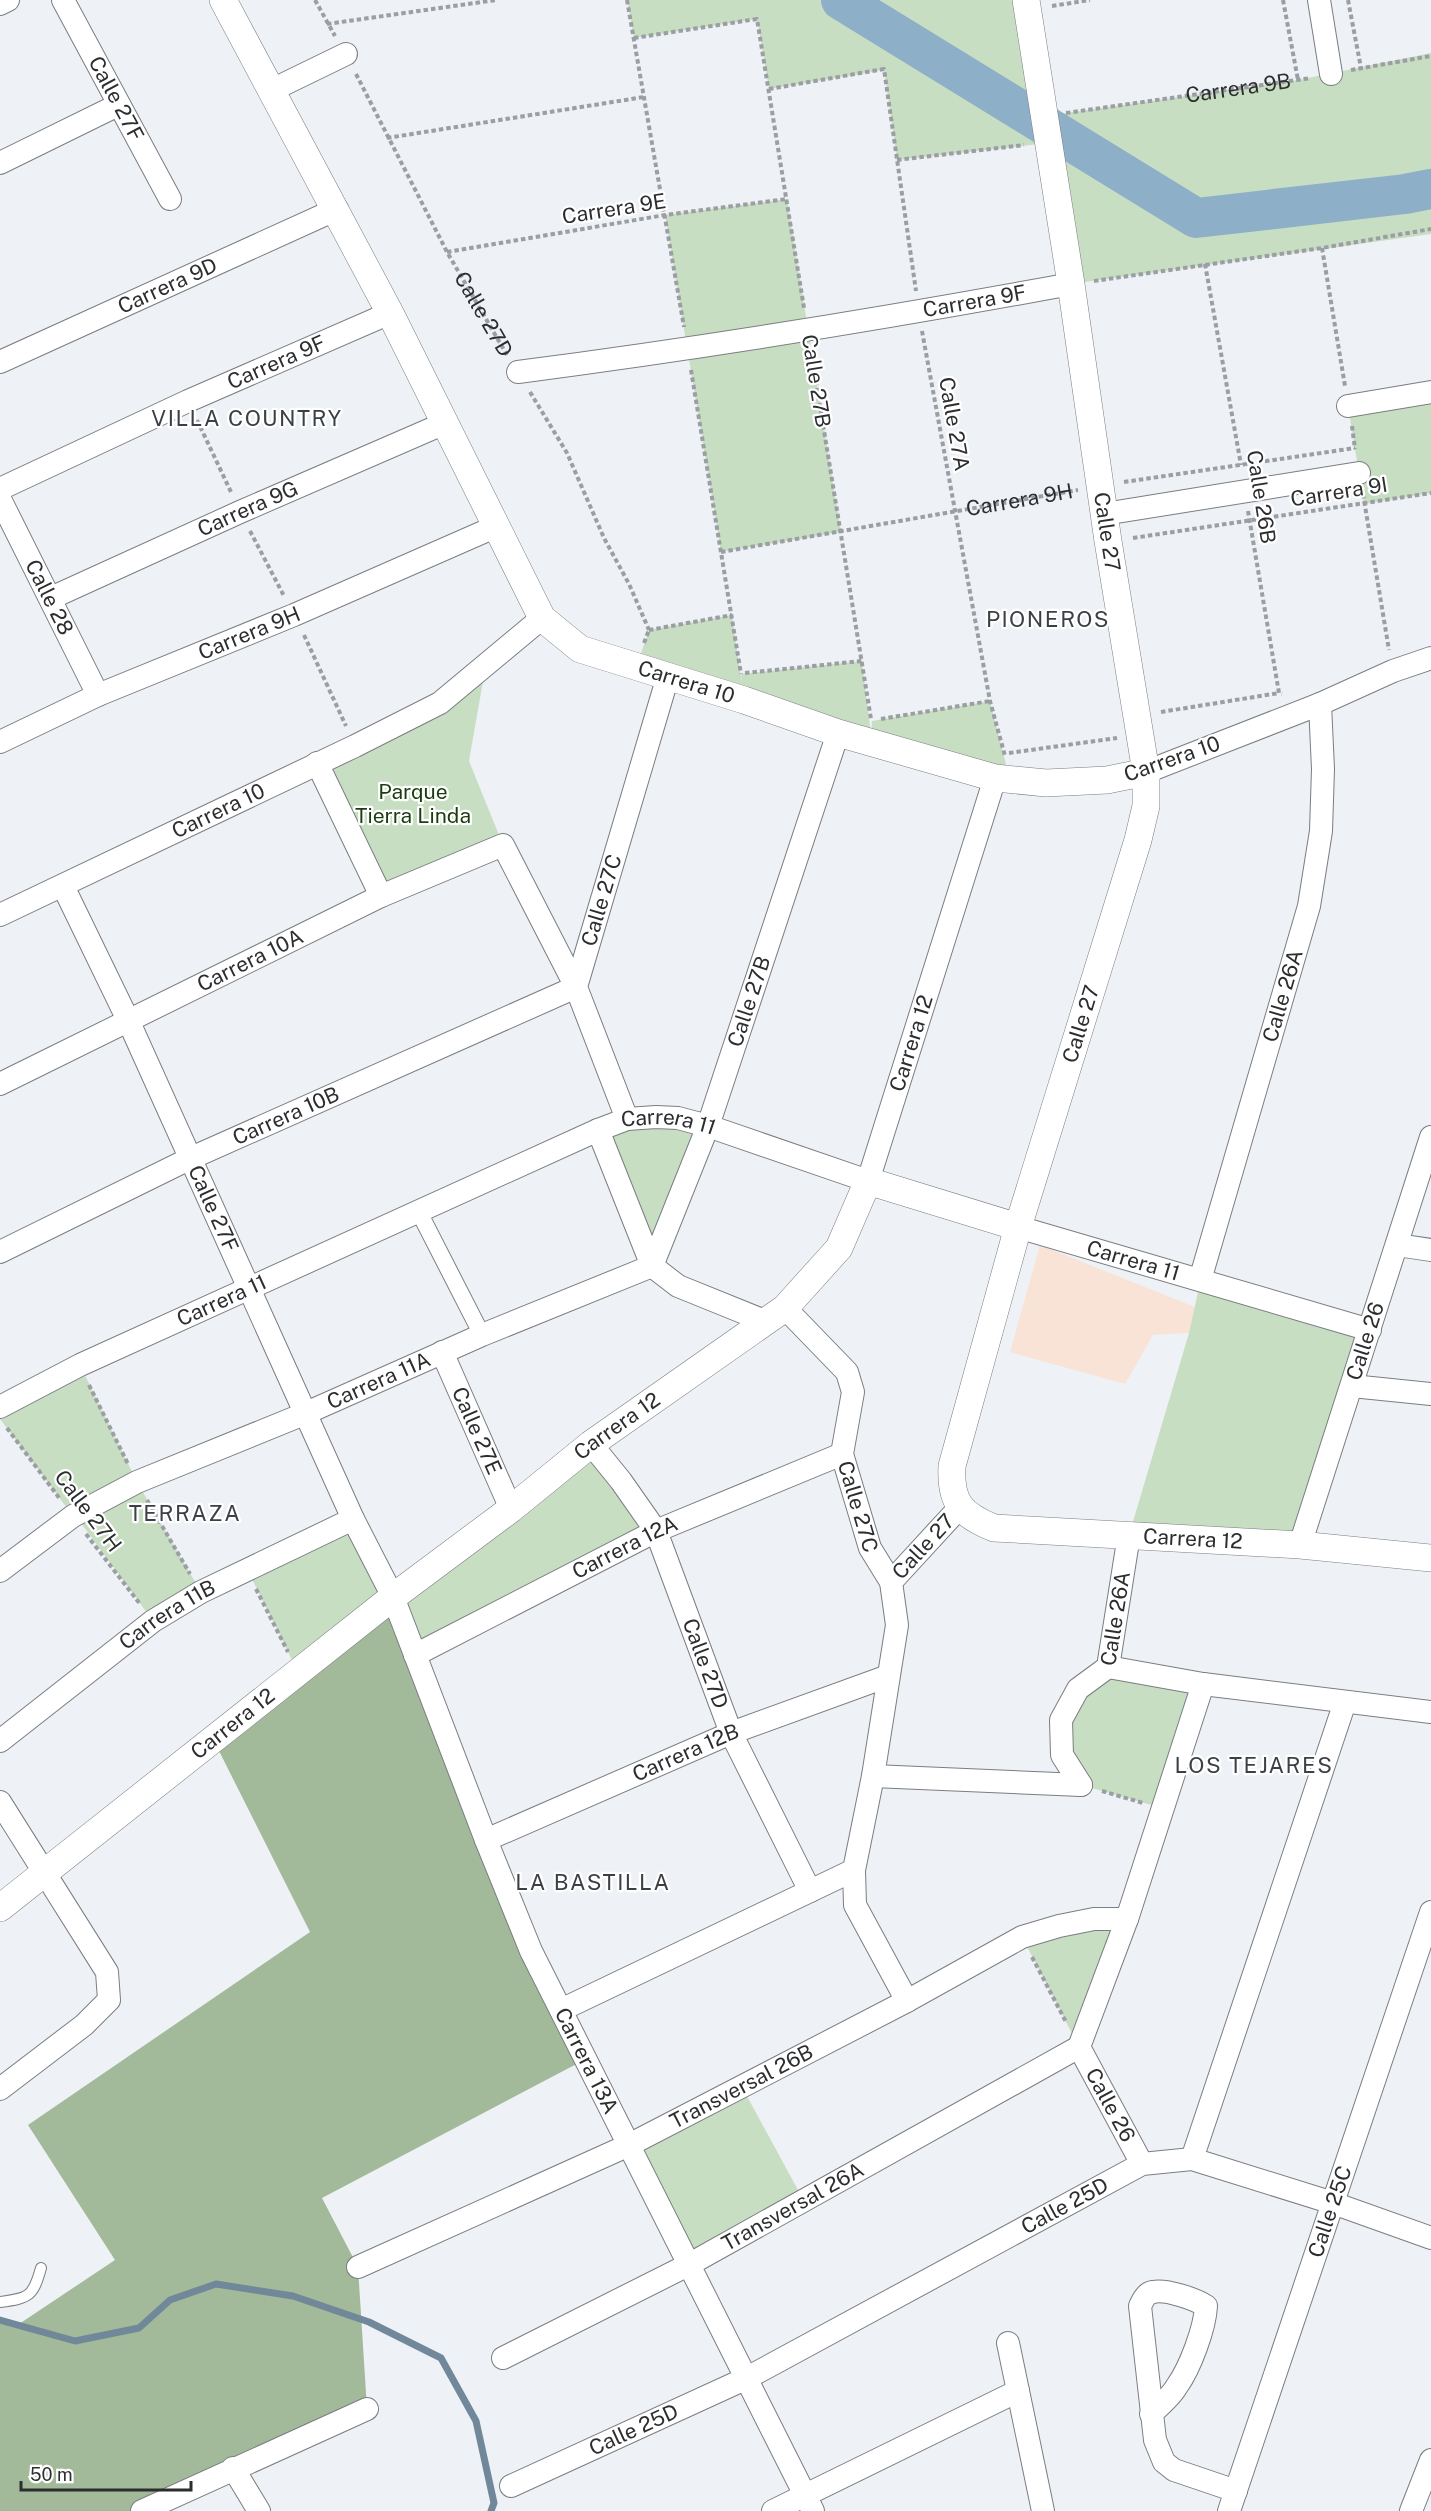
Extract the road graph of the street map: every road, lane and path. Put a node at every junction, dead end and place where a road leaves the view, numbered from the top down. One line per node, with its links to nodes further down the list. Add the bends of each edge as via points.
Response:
1 (8, 0): 10 (street)
2 (63, 0): 22 (street, Calle 27F)
3 (223, 0): 20 (street)
4 (315, 0): 12 (path, Calle 27D)
5 (496, 0): 12 (path)
6 (1090, 0): 11 (path)
7 (1283, 0): 18 (path)
8 (1319, 0): 17 (street)
9 (1348, 0): 16 (path)
10 (0, 4)
11 (1026, 5): 23 (street, Calle 27)
12 (327, 24): 14 (path, Calle 27D)
13 (633, 38): 19 (path, Calle 27B, via 757,19)
14 (346, 54): 20 (street); 24 (path, Calle 27D)
15 (1431, 56): 16 (path, Carrera 9B)
16 (1361, 68): 17 (path, Carrera 9B)
17 (1331, 74): 18 (path, Carrera 9B)
18 (1298, 80): 23 (path, Carrera 9B)
19 (769, 89): 25 (path, Calle 27A, via 884,69); 28 (path, Calle 27B)
20 (272, 90): 29 (street)
21 (644, 97): 24 (path)
22 (118, 105): 26 (street); 27 (street, Calle 27F)
23 (1047, 129): 25 (path); 33 (street, Calle 27)
24 (387, 138): 31 (path, Calle 27D)
25 (897, 160): 35 (path, Calle 27A)
26 (0, 163)
27 (170, 199)
28 (787, 199): 31 (path, Carrera 9E, via 664,215); 36 (path, Calle 27B)
29 (336, 209): 34 (street); 37 (street, Carrera 9D)
30 (1431, 228): 32 (path)
31 (447, 252): 38 (path, Calle 27D)
32 (1205, 264): 33 (path); 44 (path, Calle 26B)
33 (1071, 284): 35 (street, Carrera 9F); 46 (street, Calle 27)
34 (390, 313): 40 (street, Carrera 9F); 42 (street)
35 (919, 313): 36 (street, Carrera 9F); 52 (path, Calle 27A)
36 (808, 328): 38 (street, Carrera 9F, via 688,350); 56 (path, Calle 27B)
37 (0, 362)
38 (518, 372): 61 (path, Calle 27D, via 567,453 649,630)
39 (1431, 392): 41 (street)
40 (188, 401): 47 (street, Carrera 9F); 51 (path)
41 (1348, 406)
42 (445, 423): 51 (street, Carrera 9G); 55 (street)
43 (1355, 448): 44 (path, Carrera 9H)
44 (1241, 465): 46 (path, Carrera 9H); 48 (path, Calle 26B)
45 (1359, 473): 48 (street)
46 (1100, 486): 52 (path, Carrera 9H); 53 (street, Calle 27)
47 (0, 489)
48 (1246, 491): 53 (street); 54 (path, Calle 26B)
49 (1431, 493): 54 (path, Carrera 9I)
50 (0, 499): 59 (street, Calle 28)
51 (240, 512): 59 (street, Carrera 9G); 60 (path)
52 (954, 512): 56 (path, Carrera 9H); 69 (path, Calle 27A)
53 (1104, 514): 57 (street, Calle 27)
54 (1249, 521): 57 (path, Carrera 9I); 67 (path, Calle 26B)
55 (497, 526): 60 (street, Carrera 9H); 62 (street)
56 (841, 532): 58 (path, Carrera 9H); 64 (path, Calle 27B)
57 (1108, 541): 71 (street, Calle 27)
58 (721, 552)
59 (51, 598): 68 (street, Calle 28)
60 (294, 615): 68 (street, Carrera 9H); 74 (path)
61 (732, 615)
62 (542, 618): 66 (street, Carrera 10, via 580,649); 74 (street, Carrera 10, via 441,703)
63 (1431, 658): 70 (street, Carrera 10, via 1392,671)
64 (862, 661): 65 (path); 69 (path, Calle 27B, via 872,721)
65 (741, 674)
66 (668, 676): 72 (street, Carrera 10); 81 (street, Calle 27C)
67 (1279, 693): 70 (path); 71 (path)
68 (98, 695): 73 (street, Carrera 9H)
69 (990, 701): 76 (path, Calle 27A)
70 (1320, 705): 77 (street, Carrera 10); 96 (street, Calle 26A, via 1321,831 1309,906)
71 (1138, 725): 76 (path); 77 (street, Calle 27)
72 (838, 734): 76 (street, Carrera 10); 85 (street, Calle 27B)
73 (0, 742)
74 (355, 746): 75 (street, Carrera 10)
75 (317, 763): 78 (street, Carrera 10); 79 (street)
76 (1003, 771): 77 (street, Carrera 10, via 1046,783 1107,780); 89 (street, Carrera 12)
77 (1146, 772): 91 (street, Calle 27, via 1146,807 1138,840)
78 (63, 886): 80 (street, Carrera 10); 82 (street, Calle 27F)
79 (381, 896): 81 (street, Carrera 10A, via 503,845); 82 (street, Carrera 10A)
80 (0, 915)
81 (576, 987): 84 (street); 88 (street, Carrera 10B)
82 (128, 1020): 83 (street, Carrera 10A); 88 (street, Calle 27F)
83 (0, 1084)
84 (627, 1119): 85 (street, Carrera 11, via 678,1118); 86 (street, Carrera 11)
85 (708, 1126): 89 (street, Carrera 11); 95 (street, Calle 27B)
86 (598, 1130): 90 (street, Carrera 11); 95 (street)
87 (1431, 1137): 92 (street, Calle 26)
88 (189, 1159): 94 (street, Carrera 10B); 97 (street, Calle 27F)
89 (868, 1181): 91 (street, Carrera 11); 98 (street, Carrera 12, via 839,1248)
90 (419, 1212): 97 (street, Carrera 11); 100 (street)
91 (1018, 1227): 96 (street, Carrera 11); 109 (street, Calle 27, via 952,1466 951,1487)
92 (1397, 1245): 93 (street); 99 (street, Calle 26)
93 (1431, 1250)
94 (0, 1252)
95 (652, 1266): 98 (street, via 678,1286); 100 (street, Carrera 11A)
96 (1200, 1280): 99 (street, Carrera 11)
97 (250, 1288): 104 (street, Carrera 11, via 80,1365); 105 (street, Calle 27F)
98 (776, 1315): 107 (street, Carrera 12); 108 (street, Calle 27C, via 847,1372 853,1392)
99 (1370, 1330): 102 (street, Calle 26)
100 (482, 1335): 101 (street, Carrera 11A)
101 (442, 1352): 105 (street, Carrera 11A); 110 (street, Calle 27E)
102 (1352, 1386): 103 (street); 115 (street, Calle 26)
103 (1431, 1394)
104 (0, 1407)
105 (304, 1414): 111 (street, Carrera 11A, via 137,1482); 112 (street, Calle 27F)
106 (0, 1419): 111 (path, Calle 27H)
107 (591, 1444): 110 (street, Carrera 12); 113 (street, Calle 27D)
108 (842, 1454): 113 (street, Carrera 12A); 119 (street, Calle 27C, via 870,1548)
109 (960, 1507): 114 (street, Carrera 12, via 976,1521 994,1528); 119 (street, Calle 27)
110 (511, 1509): 120 (street, Carrera 12)
111 (73, 1516): 118 (street, Carrera 11A); 121 (path, Calle 27H)
112 (353, 1519): 117 (street, Carrera 11B); 120 (street, Calle 27F)
113 (656, 1531): 122 (street, Carrera 12A); 129 (street, Calle 27D)
114 (1129, 1535): 115 (street, Carrera 12); 123 (street, Calle 26A)
115 (1300, 1545): 116 (street, Carrera 12)
116 (1431, 1558)
117 (247, 1569): 121 (street, Carrera 11B); 124 (path)
118 (0, 1570)
119 (891, 1582): 125 (street, Calle 27, via 897,1625)
120 (393, 1597): 122 (street, Carrera 13A); 124 (street, Carrera 12)
121 (153, 1621): 130 (street, Carrera 11B)
122 (415, 1655): 135 (street, Carrera 13A)
123 (1108, 1667): 126 (street); 132 (street, Calle 26A, via 1078,1689 1061,1720 1062,1755)
124 (298, 1672): 137 (street, Carrera 12)
125 (888, 1676): 129 (street, Carrera 12B); 131 (street, Calle 27)
126 (1203, 1684): 127 (street); 134 (street)
127 (1345, 1702): 128 (street); 148 (street)
128 (1431, 1712)
129 (731, 1733): 135 (street, Carrera 12B); 138 (street, Calle 27D)
130 (0, 1741)
131 (873, 1776): 132 (street); 136 (street, Calle 27)
132 (1081, 1785): 134 (path)
133 (0, 1802): 137 (street)
134 (1162, 1808): 141 (street)
135 (486, 1840): 144 (street, Carrera 13A, via 531,1951)
136 (854, 1870): 138 (street); 143 (street, Calle 27, via 855,1905)
137 (45, 1871): 139 (street, Carrera 12); 146 (street, via 107,1972 109,2000 84,2025)
138 (810, 1891): 144 (street)
139 (0, 1908)
140 (1431, 1912): 150 (street, Calle 25C)
141 (1127, 1919): 142 (street, Transversal 26B, via 1094,1919); 145 (street)
142 (1022, 1937): 143 (street, Transversal 26B); 145 (path)
143 (907, 2001): 147 (street, Transversal 26B)
144 (561, 2010): 147 (street, Carrera 13A)
145 (1079, 2047): 149 (street, Calle 26); 152 (street, Transversal 26A)
146 (0, 2090)
147 (629, 2145): 152 (street, Carrera 13A); 153 (street, Transversal 26B)
148 (1192, 2159): 149 (street, Calle 25D); 150 (street)
149 (1142, 2164): 158 (street, Calle 25D)
150 (1334, 2204): 151 (street); 165 (street, Calle 25C)
151 (1431, 2238)
152 (690, 2264): 157 (street, Transversal 26A); 158 (street, Carrera 13A)
153 (358, 2267)
154 (41, 2268): 155 (lane, via 35,2289 24,2299)
155 (0, 2302)
156 (1008, 2343): 159 (street)
157 (503, 2358)
158 (747, 2378): 164 (street, Calle 25D); 166 (street, Carrera 13A)
159 (1018, 2391): 166 (street); 170 (street)
160 (367, 2409): 163 (street)
161 (1151, 2414): 161 (street, via 1140,2306 1145,2296 1154,2292 1195,2299 1206,2306 1205,2316 1186,2372); 165 (street, via 1164,2462)
162 (1431, 2460): 171 (street)
163 (233, 2468): 167 (street); 168 (street)
164 (511, 2486)
165 (1232, 2501)
166 (810, 2503): 169 (street)
167 (142, 2511)
168 (259, 2511)
169 (773, 2511)
170 (1043, 2511)
171 (1412, 2511)

